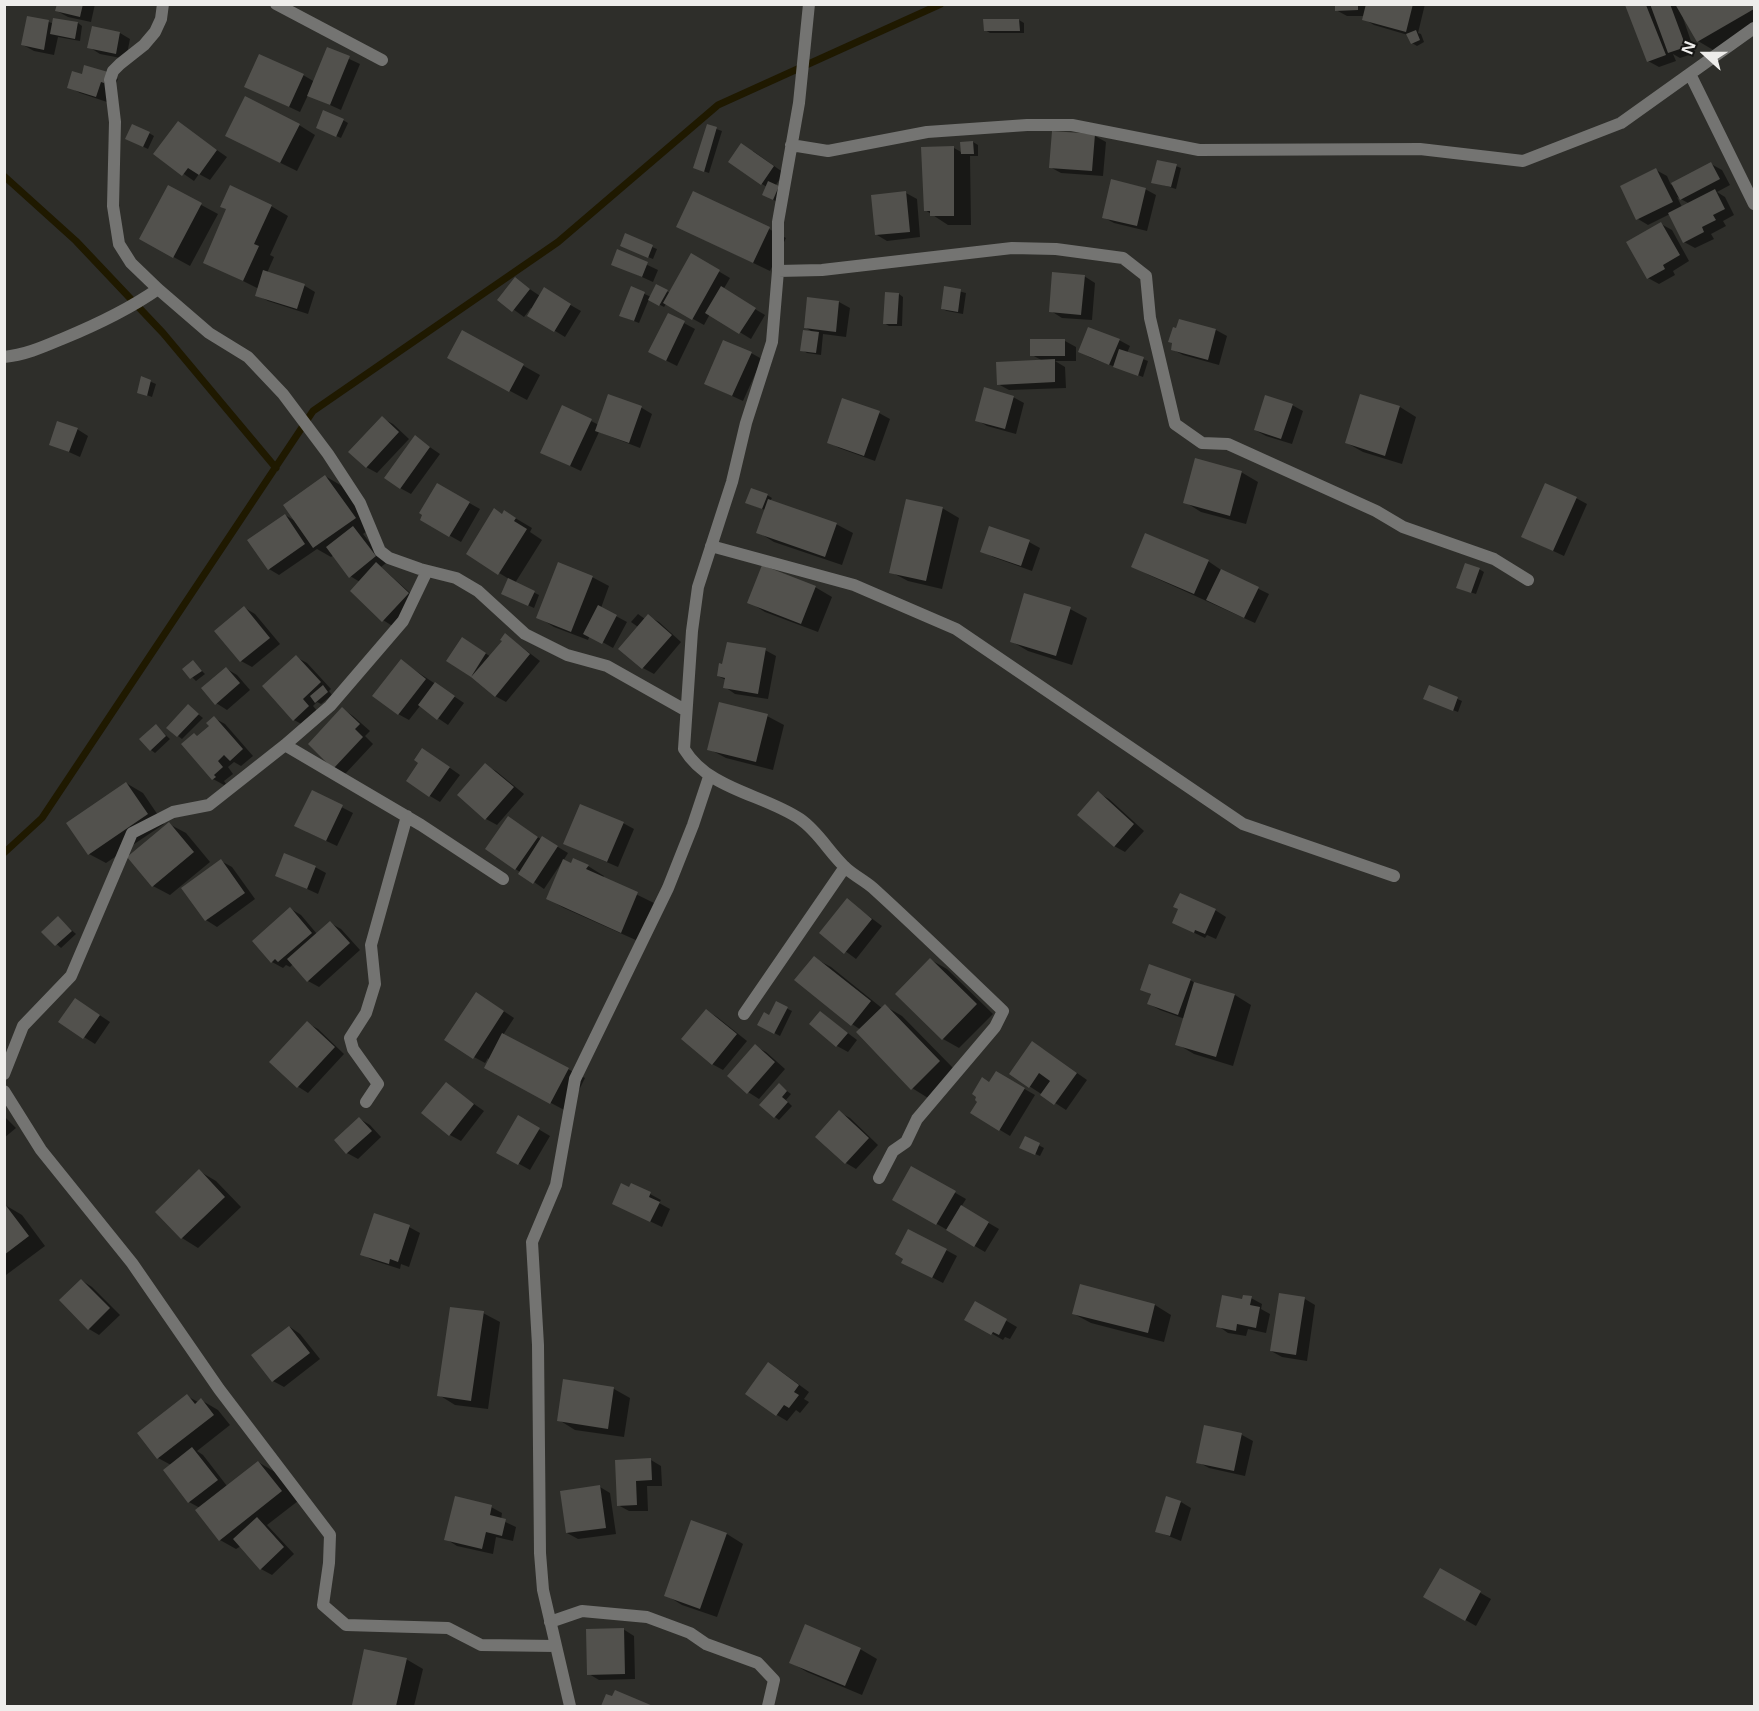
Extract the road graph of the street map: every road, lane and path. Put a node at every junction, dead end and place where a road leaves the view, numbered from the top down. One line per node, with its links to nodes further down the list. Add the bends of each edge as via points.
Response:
1 (164, 4): 10 (street, via 155,32 113,71 110,80 115,122 113,206 119,244 131,263)
2 (276, 4): 5 (street)
3 (809, 4): 7 (street)
4 (1755, 28): 6 (street)
5 (382, 60)
6 (1690, 74): 7 (street, via 1621,123 1523,161 1420,149 1199,150 1072,125 927,132 828,151); 8 (street)
7 (791, 144): 9 (street, via 778,222)
8 (1755, 204)
9 (778, 271): 12 (street, via 772,342); 14 (street, via 822,270 1012,248 1123,258 1146,276 1150,318 1175,424 1202,443 1228,444 1403,527 1494,559)
10 (158, 289): 11 (street, via 104,322 20,356); 13 (street, via 209,333 248,357 284,394 360,503 380,551)
11 (4, 357)
12 (711, 546): 15 (street, via 698,587); 20 (street, via 854,585 956,629 1243,824)
13 (428, 571): 15 (street, via 456,578 478,591 525,634 567,655 606,666); 16 (street, via 403,621 330,706)
14 (1528, 580)
15 (686, 710): 17 (street, via 684,749)
16 (285, 745): 18 (street); 23 (street, via 209,806 173,812 132,833 70,976 23,1026)
17 (709, 777): 19 (street, via 800,819); 27 (street, via 668,888 575,1079 556,1185 532,1242 538,1345 540,1553)
18 (406, 816): 21 (street); 25 (street, via 371,945 375,984 366,1013 350,1038 353,1049 378,1084)
19 (845, 867): 22 (street); 26 (street, via 1004,1011 995,1027 917,1119 906,1142 893,1151)
20 (1394, 876)
21 (503, 879)
22 (744, 1014)
23 (4, 1074)
24 (4, 1091): 28 (street, via 41,1150 132,1263 219,1389 330,1535 323,1605 346,1625 448,1628 481,1645)
25 (366, 1101)
26 (879, 1178)
27 (550, 1622): 28 (street); 30 (street, via 582,1611 647,1617 690,1633 706,1644 759,1663 774,1680)
28 (555, 1646): 29 (street)
29 (570, 1707)
30 (768, 1707)

